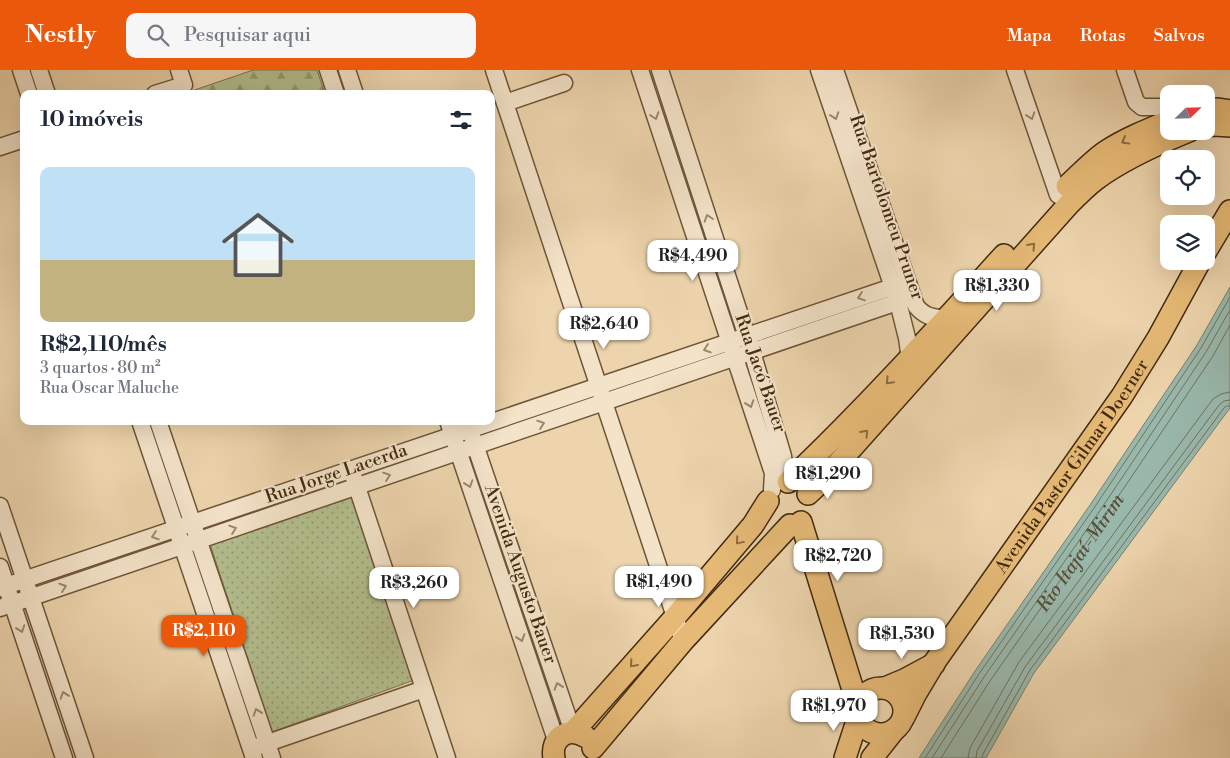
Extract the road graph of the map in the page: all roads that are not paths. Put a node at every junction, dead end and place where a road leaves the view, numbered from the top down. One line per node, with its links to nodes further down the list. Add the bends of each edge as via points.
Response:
1 (21, 70): 14 (street)
2 (39, 70): 15 (street)
3 (179, 70): 16 (street, via 184,84)
4 (347, 70): 18 (street)
5 (494, 70): 19 (street)
6 (640, 70): 31 (street, Rua Jacó Bauer, one-way to 31)
7 (660, 70): 30 (street, Rua Jacó Bauer)
8 (819, 70): 29 (street, Rua Bartolomeu Pruner, one-way to 29)
9 (836, 70): 29 (street, Rua Bartolomeu Pruner)
10 (1015, 70): 32 (street, one-way to 32)
11 (1126, 70): 20 (street, via 1136,102 1142,107)
12 (333, 71): 17 (street)
13 (564, 83): 19 (street)
14 (28, 90)
15 (46, 90)
16 (167, 90)
17 (335, 90)
18 (354, 90)
19 (505, 103): 43 (street)
20 (1160, 107)
21 (1215, 109): 22 (main road)
22 (1230, 111)
23 (1160, 125): 32 (main road, one-way to 32, via 1104,153)
24 (1215, 125): 25 (main road)
25 (1230, 126)
26 (20, 140): 28 (street)
27 (1169, 140): 57 (main road, one-way to 27, via 1082,191 1118,165)
28 (0, 147)
29 (861, 168): 36 (street, Rua Bartolomeu Pruner)
30 (698, 186): 31 (street); 38 (street, Rua Jacó Bauer, one-way to 30)
31 (680, 193): 39 (street, Rua Jacó Bauer)
32 (1058, 195): 37 (main road)
33 (1230, 211): 34 (main road)
34 (1215, 236)
35 (1195, 270): 76 (main road, Avenida Pastor Gilmar Doerner, via 1122,396)
36 (902, 292): 37 (street, Rua Bartolomeu Pruner, via 928,317); 38 (street, Rua Jorge Lacerda, one-way to 38); 40 (street, Rua Jorge Lacerda); 42 (street, Rua Bartolomeu Pruner)
37 (947, 319): 42 (main road)
38 (746, 336): 39 (street, Rua Jorge Lacerda); 40 (street, Rua Jacó Bauer)
39 (729, 342): 41 (street, Rua Jacó Bauer); 43 (street, Rua Jorge Lacerda, one-way to 43)
40 (752, 352): 41 (street, Rua Jorge Lacerda); 56 (street, Rua Jacó Bauer, via 783,456)
41 (734, 358): 44 (street, Rua Jorge Lacerda); 56 (street, Rua Jacó Bauer, one-way to 56)
42 (910, 359): 56 (main road, one-way to 56)
43 (599, 386): 44 (street); 45 (street, Rua Jorge Lacerda)
44 (604, 402): 51 (street, Rua Jorge Lacerda, one-way to 44); 73 (street)
45 (495, 417)
46 (141, 425): 52 (street)
47 (159, 425): 50 (street)
48 (469, 425): 49 (street, Rua Jorge Lacerda); 51 (street, Avenida Augusto Bauer)
49 (450, 428): 53 (street, Avenida Augusto Bauer); 54 (street, Rua Jorge Lacerda)
50 (166, 444): 52 (street); 59 (street)
51 (476, 446): 53 (street, Rua Jorge Lacerda); 67 (street, Avenida Augusto Bauer)
52 (150, 450): 61 (street)
53 (458, 452): 55 (street, Rua Jorge Lacerda, one-way to 53); 70 (street, Avenida Augusto Bauer, one-way to 70)
54 (352, 470): 55 (street); 59 (street, Rua Jorge Lacerda)
55 (357, 486): 62 (street, Rua Jorge Lacerda, one-way to 55); 78 (street)
56 (778, 489): 57 (main road, via 794,483); 60 (main road, via 768,507 773,518 784,525); 73 (main road, one-way to 73, via 753,525)
57 (808, 494): 60 (main road, via 810,506 806,518)
58 (0, 506): 65 (street)
59 (193, 523): 61 (street, Rua Jorge Lacerda); 62 (street)
60 (795, 524): 74 (main road); 75 (main road)
61 (177, 529): 63 (street); 65 (street, Rua Jorge Lacerda, one-way to 65)
62 (199, 541): 63 (street, Rua Jorge Lacerda); 66 (street)
63 (182, 546): 69 (street); 71 (street, Rua Jorge Lacerda, one-way to 63)
64 (0, 567): 68 (street)
65 (25, 580): 68 (street, Rua Jorge Lacerda); 71 (street)
66 (214, 584): 69 (street); 84 (street, one-way to 66)
67 (523, 586): 70 (street); 83 (street, Avenida Augusto Bauer, one-way to 67)
68 (3, 587): 72 (street)
69 (197, 590): 85 (street)
70 (506, 592): 83 (street, Avenida Augusto Bauer, one-way to 83)
71 (31, 598): 72 (street, Rua Jorge Lacerda); 81 (street, one-way to 71)
72 (6, 606): 82 (street, one-way to 82)
73 (676, 616): 74 (street); 83 (main road, one-way to 83)
74 (683, 641): 86 (main road)
75 (841, 653): 77 (main road, via 859,674); 79 (main road)
76 (934, 664): 77 (main road, Avenida Pastor Gilmar Doerner, via 904,680); 80 (main road, Avenida Pastor Gilmar Doerner)
77 (881, 687): 79 (main road, via 870,689 860,699); 80 (main road, via 893,690 903,702)
78 (424, 689): 84 (street); 89 (street)
79 (858, 712): 80 (main road, via 861,724 876,734 889,733); 90 (main road)
80 (899, 724): 91 (main road, Avenida Pastor Gilmar Doerner)
81 (75, 729): 82 (street); 88 (street)
82 (57, 735): 87 (street)
83 (558, 749): 86 (main road, via 580,733 591,742)
84 (270, 750): 85 (street)
85 (253, 753)
86 (593, 753)
87 (64, 758)
88 (85, 758)
89 (447, 758)
90 (845, 758)
91 (872, 758)

